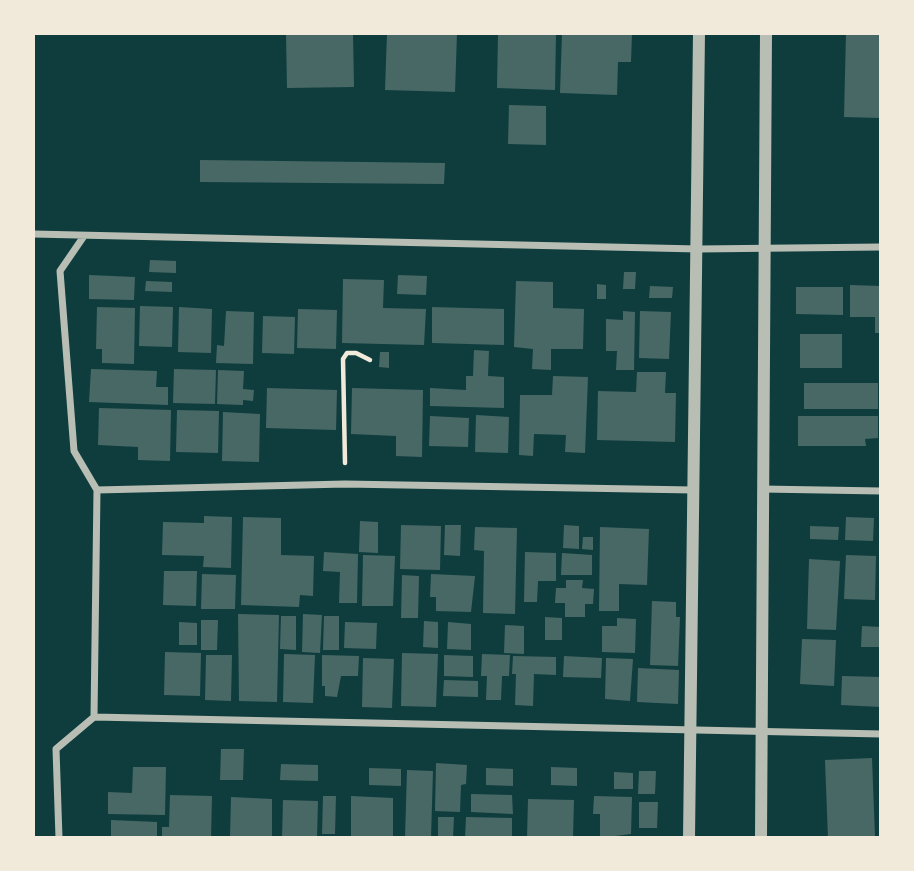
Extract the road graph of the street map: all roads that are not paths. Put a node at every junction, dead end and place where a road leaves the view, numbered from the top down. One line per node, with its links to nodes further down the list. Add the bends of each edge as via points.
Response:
1 (699, 33): 7 (street)
2 (766, 33): 6 (street)
3 (33, 234): 4 (street)
4 (84, 236): 7 (street); 9 (street, via 60,271 74,451)
5 (881, 247): 6 (street)
6 (765, 248): 7 (street); 8 (street)
7 (698, 249): 10 (street)
8 (761, 489): 11 (street); 14 (street)
9 (97, 490): 10 (street, via 345,484); 12 (street)
10 (693, 490): 13 (street)
11 (881, 491)
12 (94, 717): 13 (street); 16 (street, via 56,749)
13 (689, 731): 14 (street); 17 (street)
14 (761, 732): 15 (street); 18 (street)
15 (881, 734)
16 (59, 838)
17 (689, 838)
18 (761, 838)

